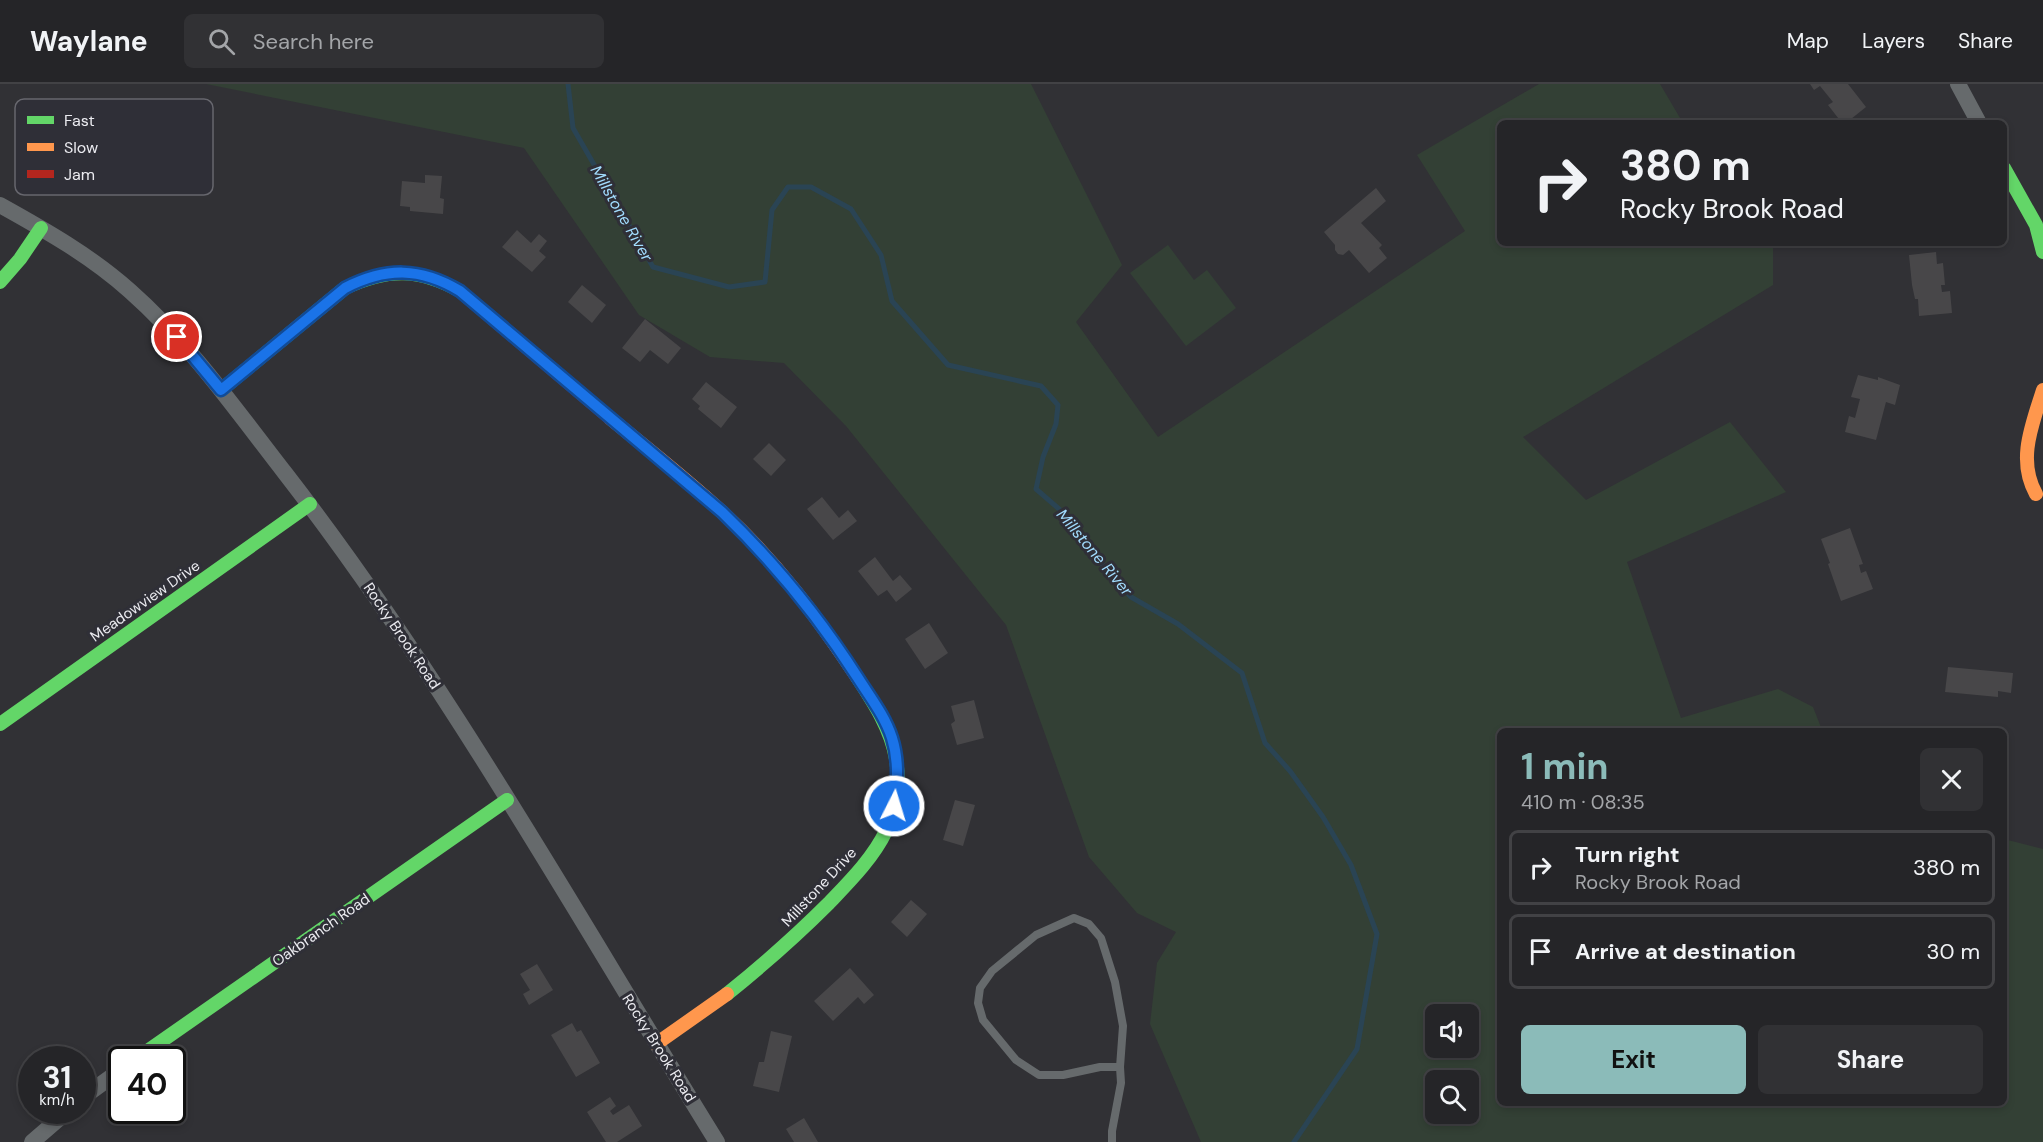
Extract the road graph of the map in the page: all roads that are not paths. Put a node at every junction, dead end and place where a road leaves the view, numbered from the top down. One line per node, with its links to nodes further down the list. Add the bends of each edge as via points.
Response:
1 (1958, 84): 2 (street)
2 (1977, 120)
3 (2007, 173): 6 (street, via 2036,225)
4 (0, 205): 5 (street, Rocky Brook Road)
5 (41, 228): 7 (street); 8 (street, Rocky Brook Road, via 128,289 162,320)
6 (2043, 252)
7 (0, 282)
8 (221, 390): 11 (street, Rocky Brook Road); 14 (street, Millstone Drive, via 345,288 362,279 400,272 444,281 722,512 760,549 832,637 883,716 891,737 897,759 897,784 886,831 841,891 803,930 720,1000)
9 (2043, 390): 10 (street, via 2024,461 2028,484)
10 (2036, 494)
11 (310, 504): 12 (street, Meadowview Drive); 13 (street, Rocky Brook Road, via 450,707)
12 (0, 724)
13 (507, 800): 14 (street, Rocky Brook Road); 15 (street, Oakbranch Road)
14 (656, 1044): 19 (street, Rocky Brook Road)
15 (155, 1046)
16 (1120, 1067): 16 (lane, via 1123,1026 1115,982 1101,938 1089,924 1074,918 1036,935 992,971 980,988 978,1003 983,1020 1016,1060 1039,1076 1100,1066); 20 (lane)
17 (53, 1124): 18 (street)
18 (32, 1142)
19 (717, 1142)
20 (1112, 1142)

